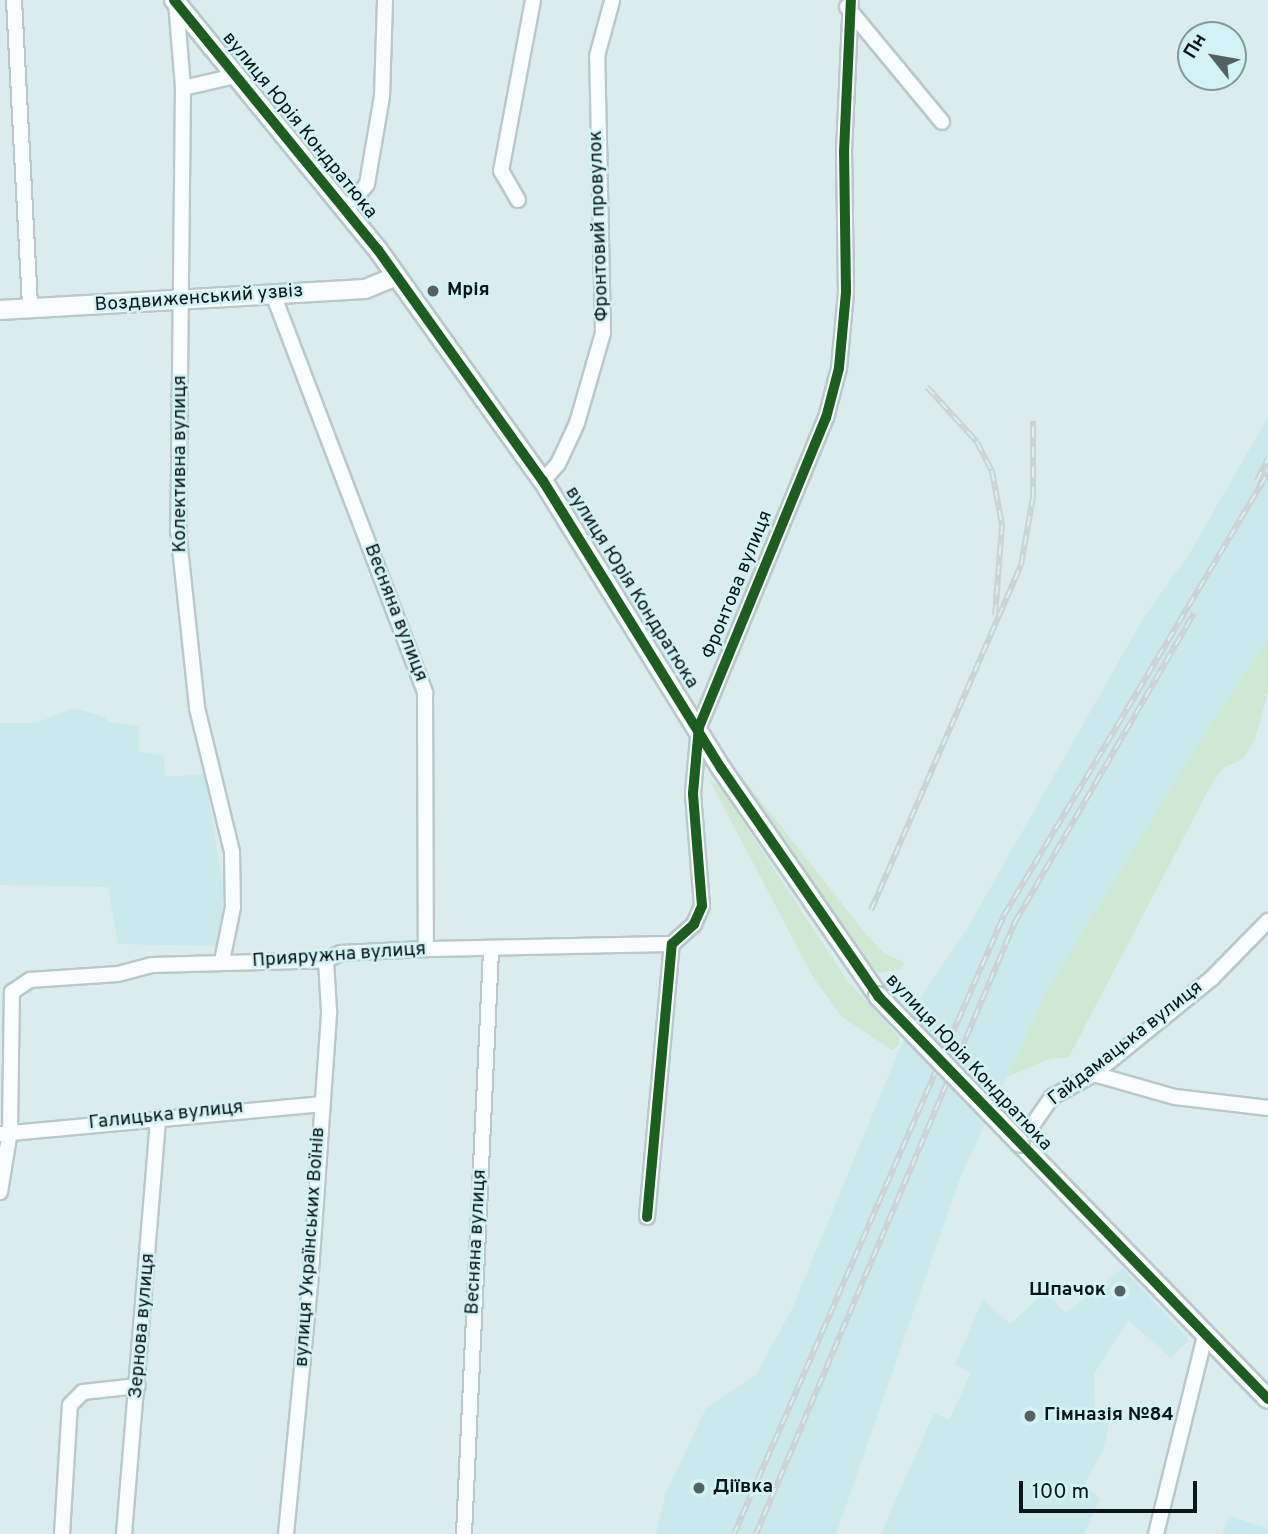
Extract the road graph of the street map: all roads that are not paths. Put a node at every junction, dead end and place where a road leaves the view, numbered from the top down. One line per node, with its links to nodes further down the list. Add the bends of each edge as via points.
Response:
1 (14, 0): 16 (street)
2 (385, 0): 11 (street, via 382,96 367,184)
3 (533, 0): 10 (street, via 502,171)
4 (175, 1): 7 (street, вулиця Юрія Кондратюка); 8 (street, Колективна вулиця)
5 (612, 1): 17 (street, Фронтовий провулок, via 597,56 603,333 577,423 558,464)
6 (847, 3): 9 (street, Фронтова вулиця); 18 (street, Фронтова вулиця, via 846,292 839,368 826,418)
7 (235, 76): 8 (street); 11 (street, вулиця Юрія Кондратюка)
8 (184, 88): 14 (street, Колективна вулиця)
9 (943, 122)
10 (517, 200)
11 (346, 210): 12 (street, вулиця Юрія Кондратюка)
12 (395, 277): 13 (street, Воздвиженський узвіз, via 366,289); 17 (street, вулиця Юрія Кондратюка)
13 (273, 294): 14 (street, Воздвиженський узвіз); 21 (street, Весняна вулиця, via 425,693)
14 (183, 301): 16 (street, Воздвиженський узвіз); 24 (street, Колективна вулиця, via 178,529 197,708 232,852 233,907)
15 (0, 310): 16 (street, Воздвиженський узвіз)
16 (30, 310)
17 (543, 481): 18 (street, вулиця Юрія Кондратюка)
18 (699, 727): 20 (street, Фронтова вулиця, via 692,793 702,906 694,924); 31 (street, вулиця Юрія Кондратюка, bridge, via 793,877 878,996)
19 (1268, 920): 26 (street, Гайдамацька вулиця, via 1212,978)
20 (672, 944): 22 (street, Прияружна вулиця); 33 (street)
21 (426, 949): 22 (street, Прияружна вулиця); 23 (street, Прияружна вулиця, via 341,953)
22 (491, 951): 40 (street, Весняна вулиця)
23 (326, 960): 24 (street, Прияружна вулиця); 27 (street, вулиця Українських Воїнів, via 329,1011)
24 (222, 961): 25 (street, Прияружна вулиця, via 30,980)
25 (6, 992): 30 (street)
26 (1094, 1074): 28 (street, via 1175,1097); 31 (street, Гайдамацька вулиця, via 1052,1097)
27 (323, 1104): 29 (street, Галицька вулиця); 39 (street, вулиця Українських Воїнів)
28 (1268, 1108)
29 (158, 1117): 30 (street, Галицька вулиця); 35 (street, Зернова вулиця)
30 (5, 1133): 32 (street)
31 (1020, 1143): 34 (street, вулиця Юрія Кондратюка)
32 (0, 1192)
33 (647, 1217)
34 (1205, 1336): 36 (street, вулиця Юрія Кондратюка); 41 (street)
35 (138, 1386): 37 (street, via 83,1392 70,1405); 38 (street, Зернова вулиця)
36 (1268, 1399)
37 (62, 1534)
38 (124, 1534)
39 (286, 1534)
40 (464, 1534)
41 (1156, 1534)

